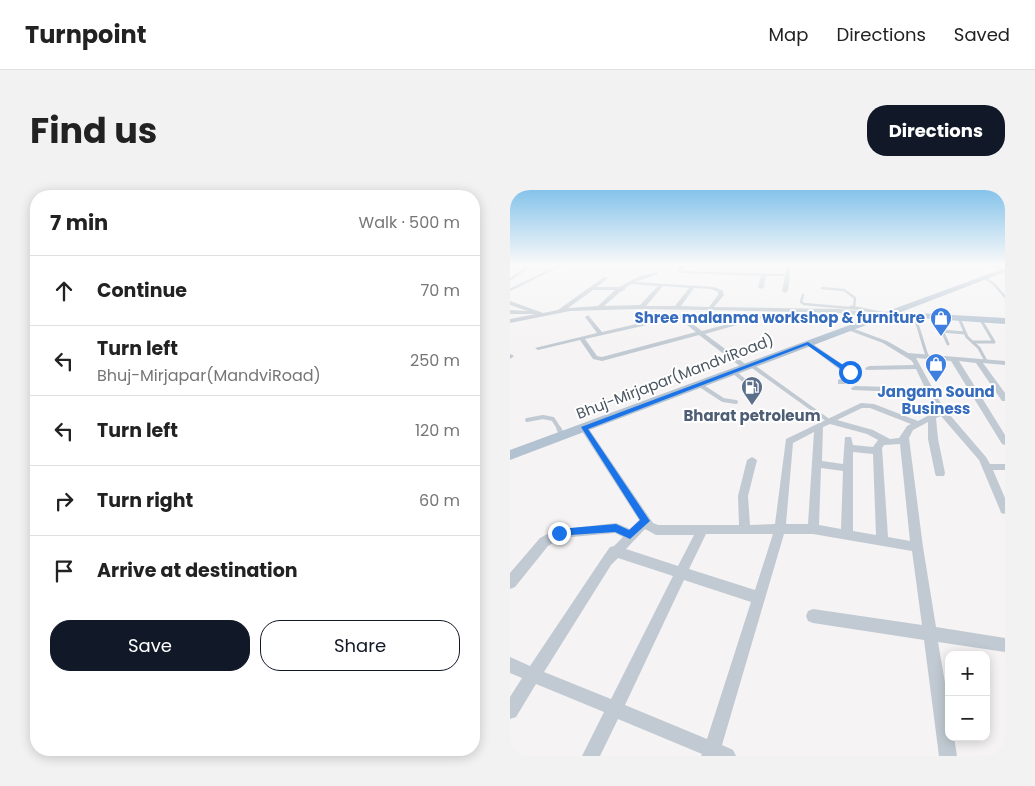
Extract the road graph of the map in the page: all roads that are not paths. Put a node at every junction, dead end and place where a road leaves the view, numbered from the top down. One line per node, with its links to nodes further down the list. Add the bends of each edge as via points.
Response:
1 (587, 291): 17 (street)
2 (619, 291): 15 (street)
3 (658, 291): 13 (street)
4 (689, 291): 16 (street)
5 (720, 291): 18 (street, via 721,295)
6 (848, 291): 14 (lane, via 855,298)
7 (951, 291): 21 (main road)
8 (952, 291): 12 (main road, Bhuj-Mirjapar(MandviRoad))
9 (803, 295): 14 (lane, via 802,304)
10 (510, 303): 11 (street)
11 (520, 305): 19 (street); 20 (street)
12 (919, 306): 21 (main road, Bhuj-Mirjapar(MandviRoad)); 23 (main road, via 920,312)
13 (642, 307): 15 (street); 16 (street)
14 (854, 307): 21 (lane)
15 (600, 308): 17 (street)
16 (676, 309): 18 (street)
17 (561, 310): 20 (street)
18 (709, 310): 21 (street)
19 (510, 312): 20 (street)
20 (542, 314): 28 (street)
21 (890, 314): 23 (main road); 25 (main road); 30 (main road, Bhuj-Mirjapar(MandviRoad))
22 (765, 316): 32 (street)
23 (934, 316): 25 (main road); 26 (main road); 31 (lane)
24 (588, 317): 33 (street)
25 (915, 317): 41 (lane)
26 (959, 318): 27 (main road); 34 (lane)
27 (981, 320): 29 (main road); 36 (lane, via 994,342)
28 (510, 321)
29 (1005, 321)
30 (849, 328): 37 (main road, Bhuj-Mirjapar(MandviRoad)); 40 (street)
31 (942, 331): 34 (lane); 38 (lane)
32 (701, 332): 33 (street, via 676,316); 35 (street, via 602,360 595,358); 46 (street)
33 (600, 333): 35 (street)
34 (965, 333): 36 (lane)
35 (581, 338): 39 (street)
36 (973, 342): 43 (lane, via 980,348)
37 (808, 343): 46 (main road, Bhuj-Mirjapar(MandviRoad)); 48 (street, via 852,374 851,378)
38 (948, 344)
39 (538, 348)
40 (906, 354): 41 (street); 45 (street)
41 (927, 356): 42 (street)
42 (953, 358): 43 (street); 63 (street)
43 (982, 361): 44 (street); 53 (street)
44 (1005, 363)
45 (919, 367): 47 (street); 51 (street)
46 (743, 368): 49 (main road, Bhuj-Mirjapar(MandviRoad)); 52 (lane, via 754,389); 57 (lane)
47 (869, 368)
48 (841, 382)
49 (700, 385): 54 (lane, via 722,400); 59 (main road, Bhuj-Mirjapar(MandviRoad))
50 (856, 388): 51 (street)
51 (931, 391): 55 (street)
52 (749, 397)
53 (1005, 398)
54 (736, 402)
55 (937, 415): 58 (street); 68 (street, via 978,452); 71 (street, via 933,439)
56 (527, 420): 60 (lane, via 553,419)
57 (824, 423): 58 (street, via 864,405); 61 (street, via 870,432); 67 (street); 75 (street, via 788,443)
58 (918, 424): 62 (street, via 906,431)
59 (584, 428): 60 (main road, Bhuj-Mirjapar(MandviRoad)); 73 (street)
60 (563, 436): 65 (main road, Bhuj-Mirjapar(MandviRoad))
61 (886, 440): 62 (street); 64 (street, via 881,442)
62 (904, 441): 81 (street)
63 (1005, 442)
64 (877, 451): 70 (street, via 848,444); 80 (street)
65 (510, 455)
66 (752, 460): 74 (street, via 743,496)
67 (816, 464): 70 (street); 77 (street)
68 (986, 467): 69 (street); 72 (street)
69 (1005, 467)
70 (848, 468): 79 (street)
71 (940, 473)
72 (1005, 510)
73 (645, 521): 76 (street, via 656,530); 78 (street)
74 (745, 529): 75 (street); 76 (street)
75 (780, 529): 77 (street); 85 (street)
76 (702, 530): 83 (street)
77 (813, 530): 79 (street)
78 (630, 535): 82 (street); 84 (street, via 616,528 559,533 544,542)
79 (847, 535): 80 (street)
80 (882, 541): 81 (street)
81 (917, 547): 87 (street)
82 (614, 551): 83 (street); 90 (street)
83 (681, 573): 85 (street); 91 (street)
84 (510, 583)
85 (759, 598): 93 (street)
86 (813, 616): 87 (street)
87 (931, 634): 88 (street); 95 (street)
88 (1005, 645)
89 (510, 666): 90 (street)
90 (532, 674): 91 (street); 92 (street)
91 (615, 709): 93 (street); 94 (street)
92 (510, 710)
93 (716, 754)
94 (591, 756)
95 (948, 756)

